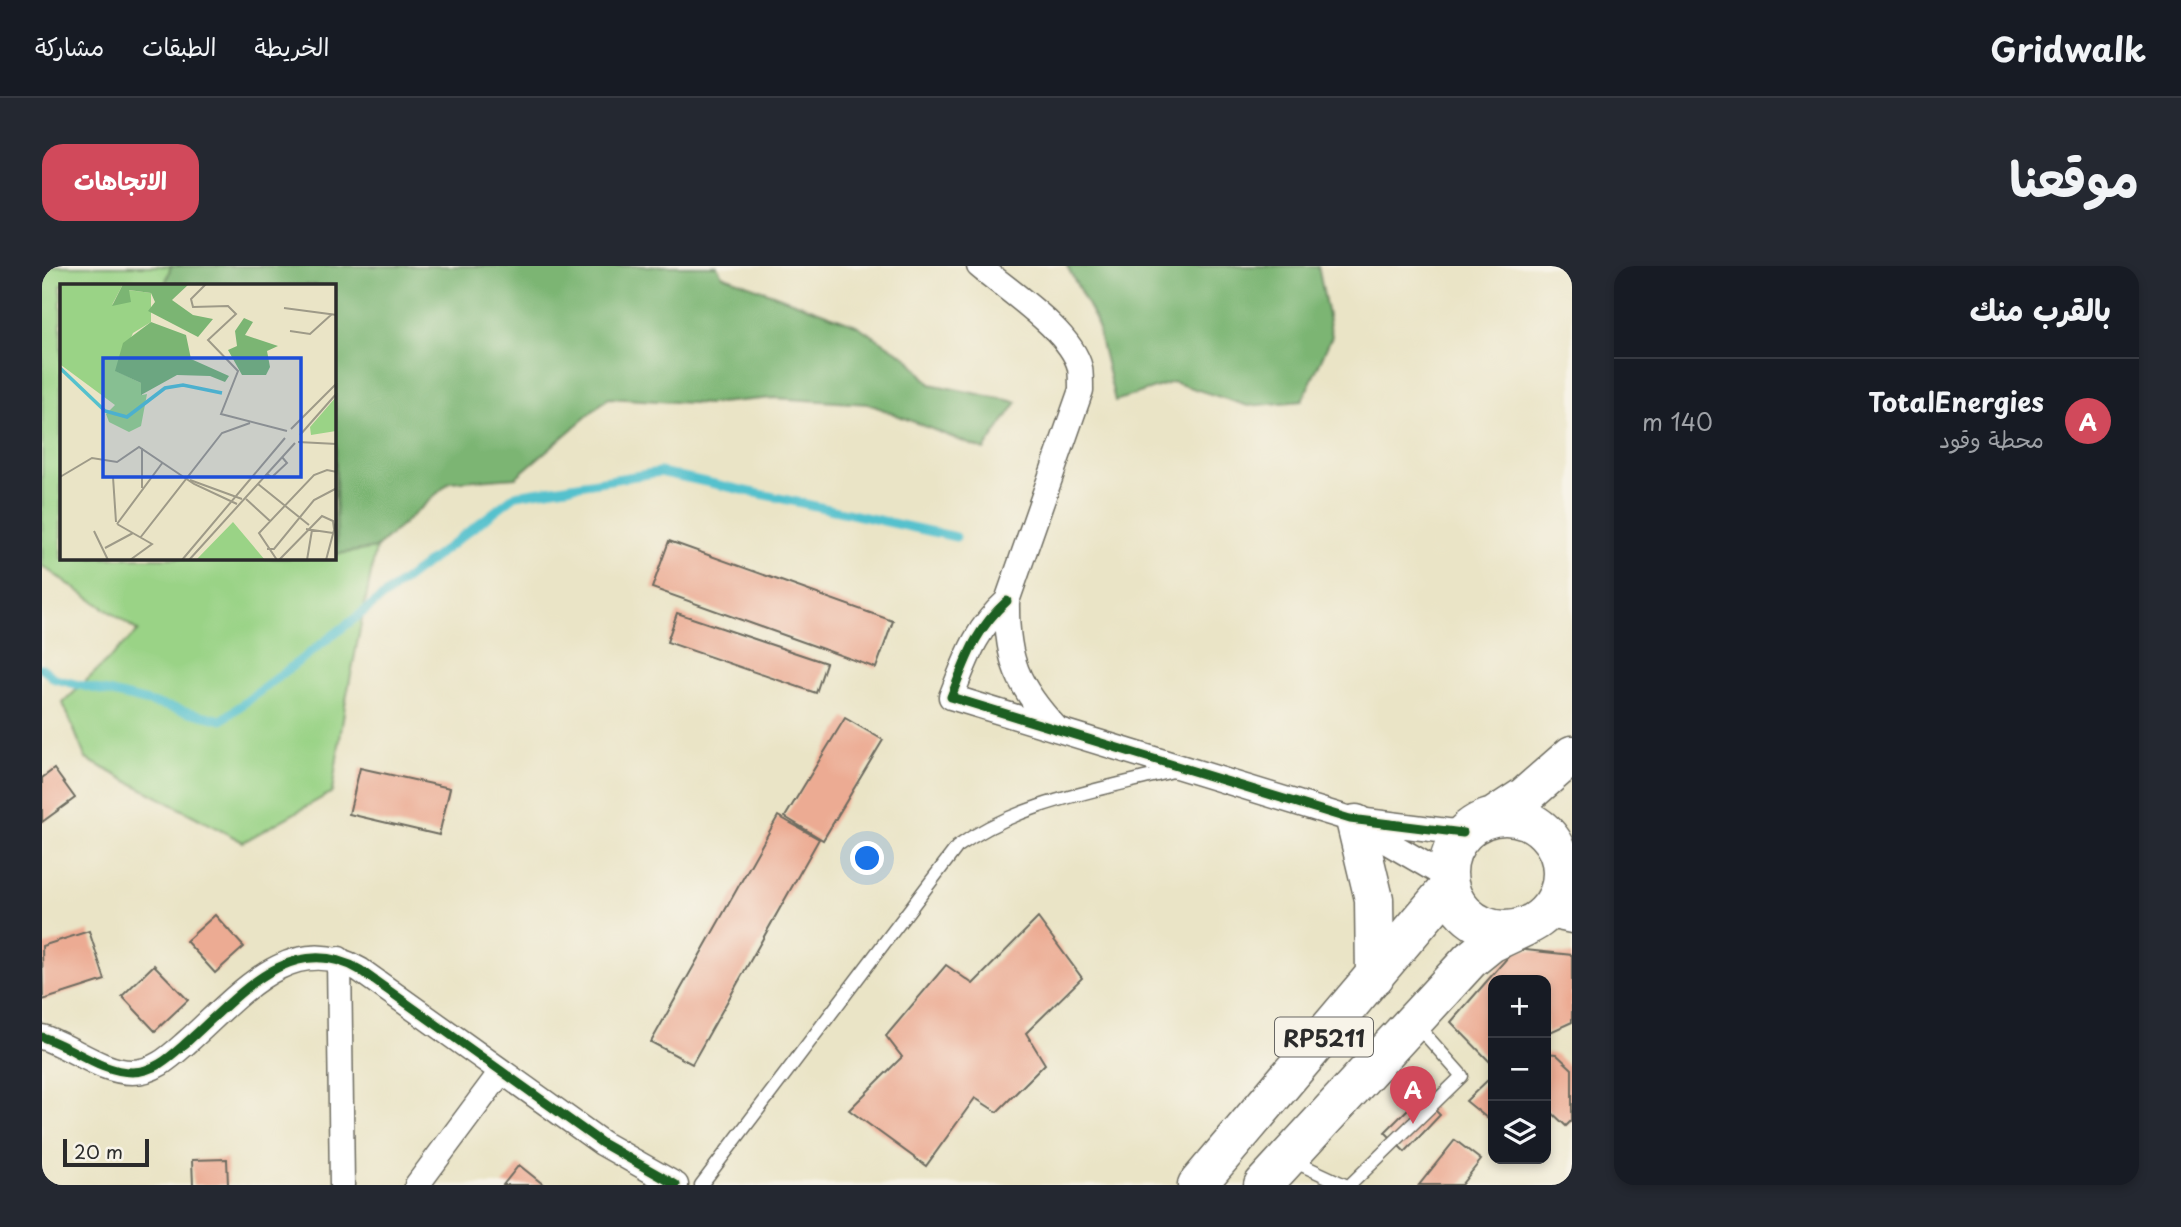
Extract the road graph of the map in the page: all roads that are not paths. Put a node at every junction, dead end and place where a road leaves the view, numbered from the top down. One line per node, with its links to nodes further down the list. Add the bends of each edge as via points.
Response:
1 (979, 266): 2 (street, via 1059,334 1080,367 1081,390)
2 (1007, 601): 3 (street, via 1006,635 1016,672 1037,708); 3 (street, via 985,621 973,641 951,697)
3 (1058, 730): 5 (street)
4 (1572, 755): 7 (main road, via 1524,797)
5 (1183, 768): 6 (street); 20 (lane, via 1015,813 957,847)
6 (1353, 822): 7 (street); 9 (street); 12 (main road, via 1374,899)
7 (1479, 825): 8 (main road, via 1513,816 1530,821 1545,831); 9 (main road, RP5211, via 1449,861)
8 (1567, 865): 10 (main road)
9 (1448, 882): 10 (main road, via 1457,905 1487,928 1506,930); 12 (main road, RP5211)
10 (1547, 921): 13 (main road, RP5211, via 1492,943)
11 (339, 959): 14 (street, via 304,957 272,968 170,1058 145,1071 116,1070); 15 (street); 17 (street)
12 (1375, 976): 21 (main road, RP5211)
13 (1413, 1021): 16 (main road, RP5211); 22 (lane, via 1462,1076)
14 (42, 1037)
15 (500, 1072): 18 (street); 19 (street, via 602,1143)
16 (1275, 1172): 22 (lane)
17 (342, 1185)
18 (417, 1185)
19 (676, 1185)
20 (701, 1185)
21 (1197, 1185)
22 (1348, 1185)

